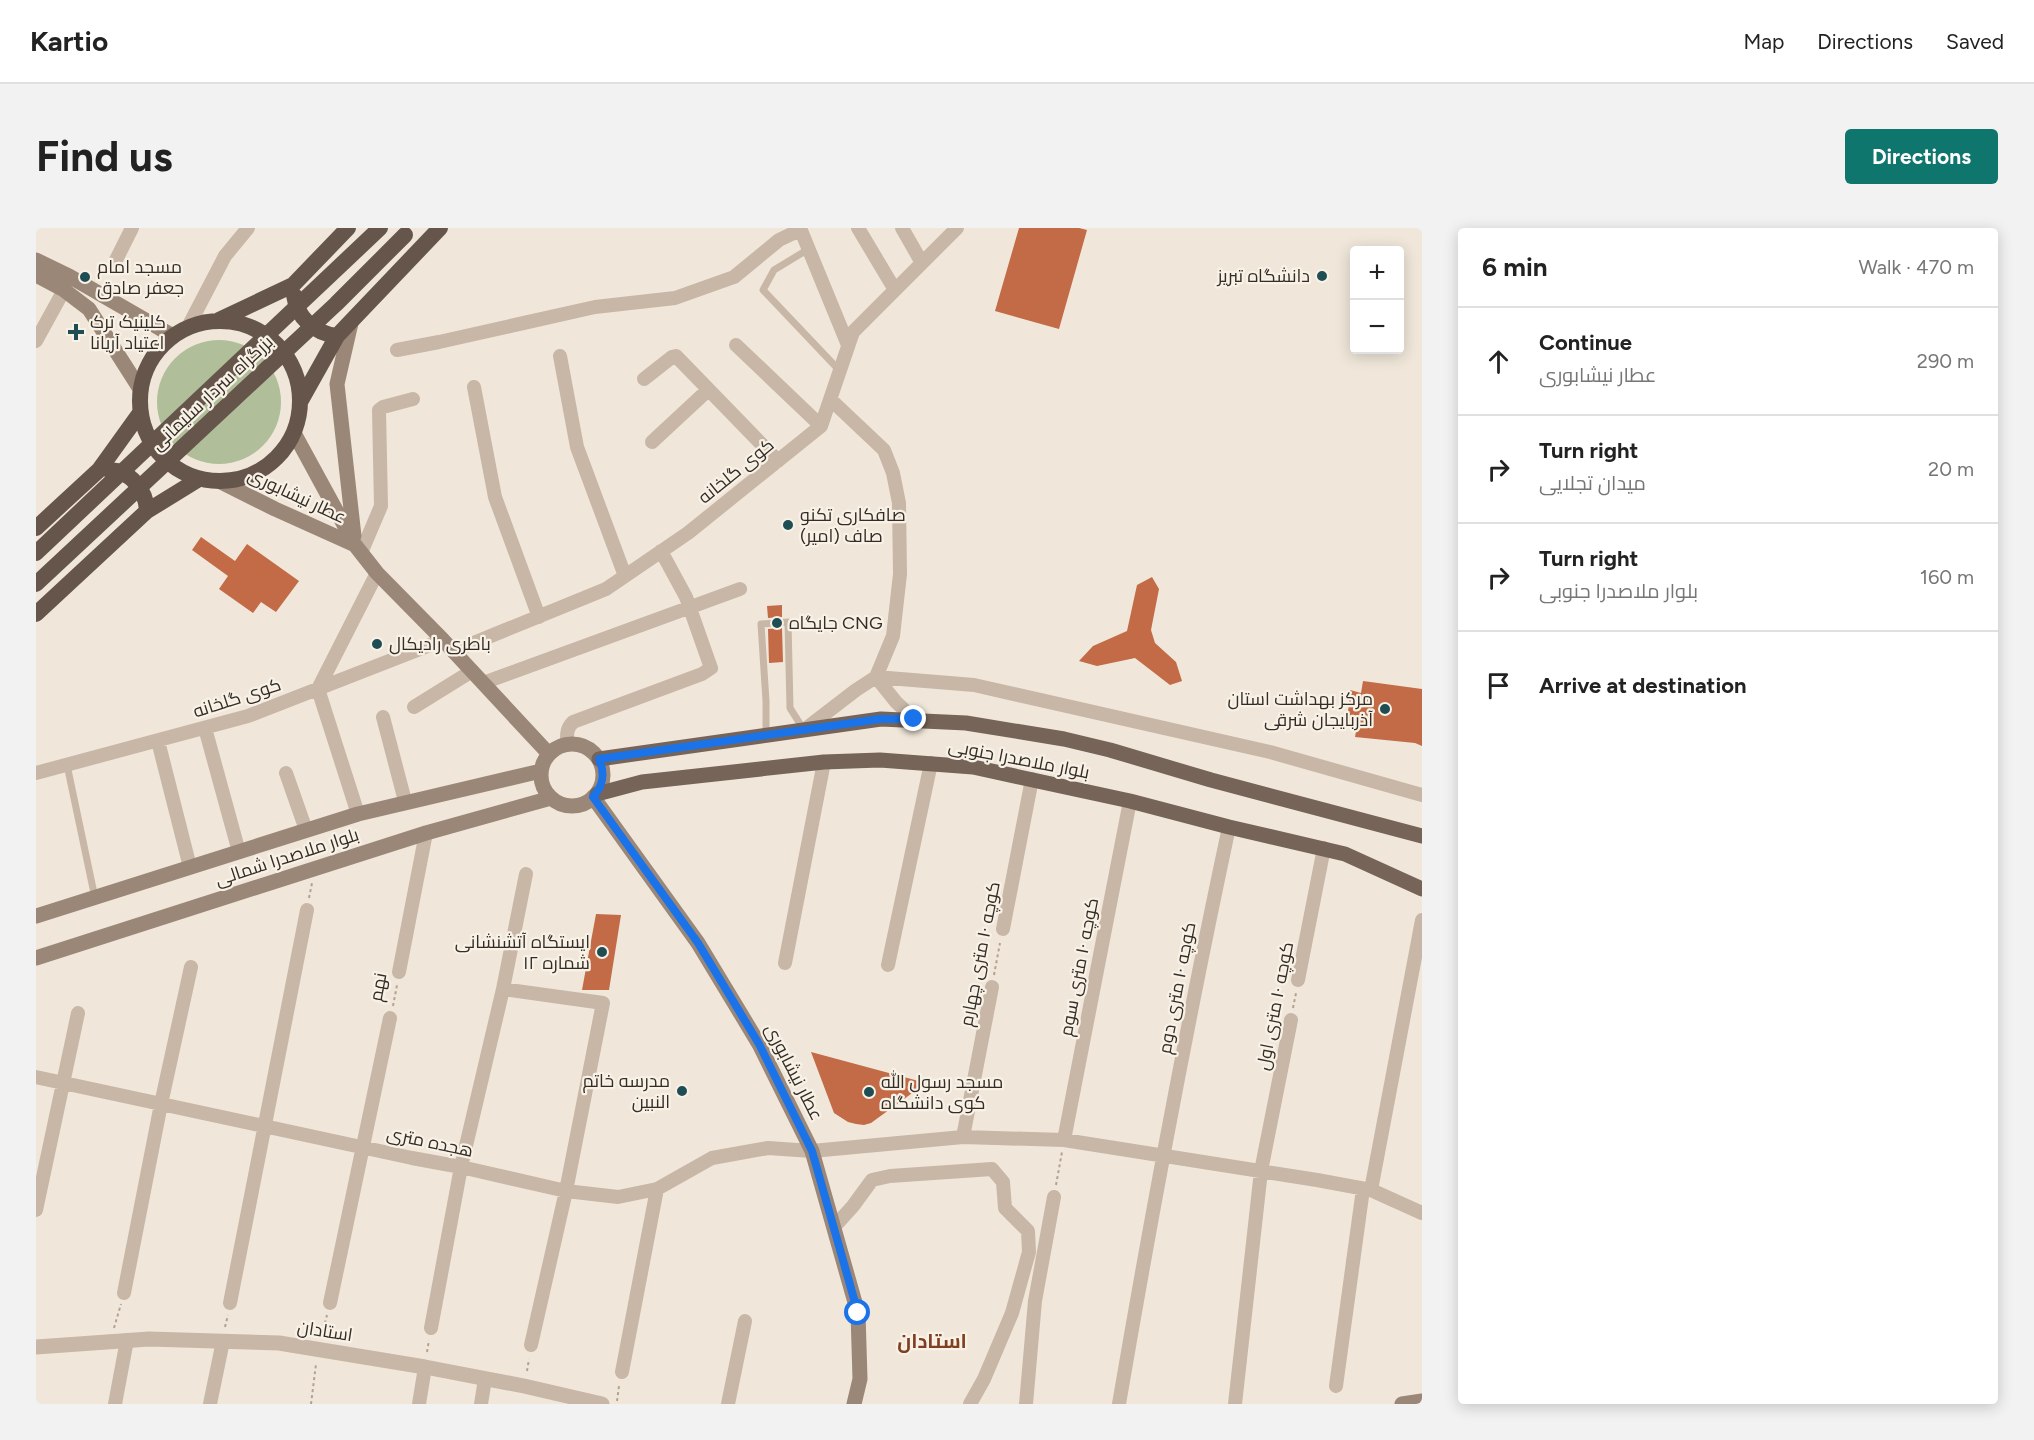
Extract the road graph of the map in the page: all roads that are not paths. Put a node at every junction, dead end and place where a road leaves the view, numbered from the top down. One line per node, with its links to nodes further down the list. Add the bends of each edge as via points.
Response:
1 (132, 228): 13 (street)
2 (248, 228): 21 (street, via 225,256)
3 (348, 228): 16 (highway)
4 (380, 228): 48 (highway, بزرگراه سردار سلیمانی, bridge)
5 (440, 228): 20 (highway)
6 (858, 228): 18 (street)
7 (902, 228): 14 (street)
8 (800, 229): 11 (street); 26 (street, via 779,240 734,278 675,298 595,306)
9 (954, 229): 14 (street, کوی گلخانه)
10 (408, 232): 51 (highway, بزرگراه سردار سلیمانی, bridge, via 328,312)
11 (807, 250): 25 (street); 28 (lane, via 774,270 763,290)
12 (36, 260): 21 (main road)
13 (115, 262)
14 (922, 263): 18 (street, کوی گلخانه)
15 (36, 275): 17 (main road)
16 (293, 285): 19 (highway); 22 (highway, via 295,304 306,322 323,334)
17 (64, 290): 23 (street); 31 (main road, via 89,309)
18 (895, 290): 25 (street, کوی گلخانه, via 853,332)
19 (216, 321): 21 (highway); 35 (highway, via 258,330 276,343 298,380)
20 (351, 323): 22 (highway); 46 (main road, via 338,384)
21 (181, 332): 31 (highway, via 158,350)
22 (336, 336): 35 (highway)
23 (36, 340)
24 (736, 345): 37 (street)
25 (848, 345): 28 (street, کوی گلخانه)
26 (397, 350)
27 (560, 356): 50 (street, via 577,447)
28 (839, 370): 34 (street, کوی گلخانه)
29 (644, 379): 32 (street, via 676,356)
30 (474, 387): 55 (street, via 495,497)
31 (140, 389): 36 (highway)
32 (708, 390): 39 (street); 40 (street)
33 (413, 399): 46 (street, via 380,410 381,506)
34 (830, 399): 37 (street, کوی گلخانه); 59 (street, via 884,450 899,503 900,574 893,636)
35 (300, 402): 38 (highway)
36 (140, 413): 41 (highway); 42 (highway, via 147,435 160,455 178,470)
37 (820, 426): 40 (street, کوی گلخانه)
38 (294, 433): 43 (highway, via 265,468 244,478); 46 (main road, عطار نیشابوری)
39 (652, 442)
40 (778, 461): 47 (street, کوی گلخانه)
41 (99, 470): 44 (highway, via 118,471 135,482 146,499); 45 (highway)
42 (199, 479): 43 (highway); 44 (highway)
43 (221, 482): 46 (main road, عطار نیشابوری)
44 (147, 511): 54 (highway)
45 (36, 528)
46 (358, 549): 49 (main road, عطار نیشابوری)
47 (661, 551): 50 (street, کوی گلخانه); 53 (street)
48 (36, 553)
49 (377, 573): 56 (main road, عطار نیشابوری); 61 (street)
50 (625, 576): 55 (street, کوی گلخانه, via 606,589)
51 (36, 584)
52 (740, 589): 53 (street)
53 (689, 607): 60 (street); 69 (street, via 711,668 573,722 567,732)
54 (36, 614)
55 (539, 617): 57 (street, کوی گلخانه)
56 (443, 640): 57 (main road, عطار نیشابوری); 61 (street, کوی گلخانه)
57 (454, 651): 58 (main road, عطار نیشابوری)
58 (472, 671): 60 (main road, عطار نیشابوری); 62 (street)
59 (876, 677): 64 (street); 66 (street); 79 (street, via 974,685 1270,753)
60 (483, 683): 70 (main road, عطار نیشابوری)
61 (318, 689): 65 (street, کوی گلخانه); 84 (street)
62 (414, 707)
63 (383, 717): 82 (street)
64 (914, 719): 66 (main road, بلوار ملاصدرا جنوبی, via 880,719); 88 (main road, بلوار ملاصدرا جنوبی, via 996,726 1064,739)
65 (205, 728): 68 (street, کوی گلخانه); 90 (street)
66 (804, 730): 67 (main road, بلوار ملاصدرا جنوبی); 67 (lane, via 790,708 788,622 761,624)
67 (766, 735): 71 (main road, بلوار ملاصدرا جنوبی)
68 (158, 741): 74 (street, کوی گلخانه); 91 (street)
69 (567, 744): 70 (main road); 71 (main road, via 584,746)
70 (549, 754): 75 (main road)
71 (599, 759): 80 (main road, via 603,778)
72 (824, 762): 73 (main road, بلوار ملاصدرا جنوبی); 80 (main road, بلوار ملاصدرا جنوبی, via 642,782); 100 (street)
73 (931, 763): 78 (main road, بلوار ملاصدرا جنوبی); 101 (street)
74 (67, 765): 76 (street, کوی گلخانه); 94 (lane)
75 (541, 771): 81 (main road); 82 (main road, بلوار ملاصدرا شمالی)
76 (36, 773)
77 (286, 773): 86 (street)
78 (1032, 779): 83 (main road, بلوار ملاصدرا جنوبی); 98 (street, کوچه ۱۰ متری چهارم)
79 (1422, 795)
80 (595, 796): 81 (main road, via 572,806); 117 (main road, عطار نیشابوری, via 698,943 759,1044)
81 (551, 798): 87 (main road, بلوار ملاصدرا شمالی)
82 (405, 801): 84 (main road, بلوار ملاصدرا شمالی)
83 (1130, 801): 85 (main road, بلوار ملاصدرا جنوبی); 115 (street, کوچه ۱۰ متری سوم)
84 (358, 814): 86 (main road, بلوار ملاصدرا شمالی)
85 (1229, 827): 89 (main road, بلوار ملاصدرا جنوبی); 118 (street, کوچه ۱۰ متری دوم)
86 (306, 830): 90 (main road, بلوار ملاصدرا شمالی)
87 (426, 833): 99 (main road, بلوار ملاصدرا شمالی); 103 (street, نهم)
88 (1422, 836)
89 (1324, 848): 93 (main road, بلوار ملاصدرا جنوبی); 104 (street, کوچه ۱۰ متری اول)
90 (239, 852): 91 (main road, بلوار ملاصدرا شمالی)
91 (190, 867): 94 (main road, بلوار ملاصدرا شمالی)
92 (526, 874): 106 (street)
93 (1422, 889)
94 (95, 897): 96 (main road, بلوار ملاصدرا شمالی)
95 (307, 910): 113 (street)
96 (36, 916)
97 (1422, 920): 122 (street)
98 (1003, 929)
99 (36, 958)
100 (785, 963)
101 (888, 965)
102 (191, 967): 112 (street)
103 (399, 972)
104 (1298, 980)
105 (992, 987): 114 (street, کوچه ۱۰ متری چهارم)
106 (503, 989): 119 (street); 123 (street, via 603,1003)
107 (78, 1013): 111 (street)
108 (390, 1018): 116 (street, نهم)
109 (1291, 1020): 120 (street, کوچه ۱۰ متری اول)
110 (36, 1077): 111 (street, هجده متری)
111 (63, 1083): 112 (street, هجده متری); 125 (street)
112 (161, 1104): 113 (street, هجده متری); 128 (street)
113 (264, 1126): 116 (street, هجده متری); 129 (street)
114 (963, 1137): 115 (street, هجده متری); 117 (street, هجده متری)
115 (1064, 1140): 118 (street, هجده متری)
116 (362, 1146): 119 (street, هجده متری); 130 (street, نهم)
117 (812, 1151): 121 (street, هجده متری, via 768,1148 712,1158); 127 (main road, عطار نیشابوری)
118 (1162, 1155): 120 (street, هجده متری); 151 (street, کوچه ۱۰ متری دوم)
119 (461, 1167): 123 (street, هجده متری); 132 (street)
120 (1261, 1171): 122 (street, هجده متری); 152 (street, کوچه ۱۰ متری اول)
121 (657, 1190): 123 (street, هجده متری, via 618,1197); 138 (street)
122 (1367, 1190): 126 (street, هجده متری); 140 (street)
123 (566, 1191): 135 (street)
124 (1054, 1197): 150 (street, via 1035,1301)
125 (36, 1210)
126 (1422, 1213)
127 (834, 1227): 148 (main road, عطار نیشابوری, via 858,1313 860,1379); 149 (street, via 872,1180 992,1169 1003,1182 1005,1208 1028,1231 1029,1252 1012,1313)
128 (124, 1293)
129 (230, 1303)
130 (330, 1303)
131 (745, 1321): 147 (street)
132 (431, 1328)
133 (127, 1340): 134 (street, استادان); 136 (street, استادان); 142 (street)
134 (223, 1341): 137 (street, استادان, via 279,1343); 143 (street)
135 (531, 1346)
136 (36, 1347)
137 (425, 1367): 139 (street, استادان); 144 (street)
138 (622, 1371)
139 (485, 1379): 145 (street); 146 (street, استادان)
140 (1336, 1386)
141 (1422, 1401): 153 (main road)
142 (115, 1404)
143 (210, 1404)
144 (419, 1404)
145 (481, 1404)
146 (603, 1404)
147 (729, 1404)
148 (854, 1404)
149 (970, 1404)
150 (1026, 1404)
151 (1119, 1404)
152 (1235, 1404)
153 (1402, 1404)

